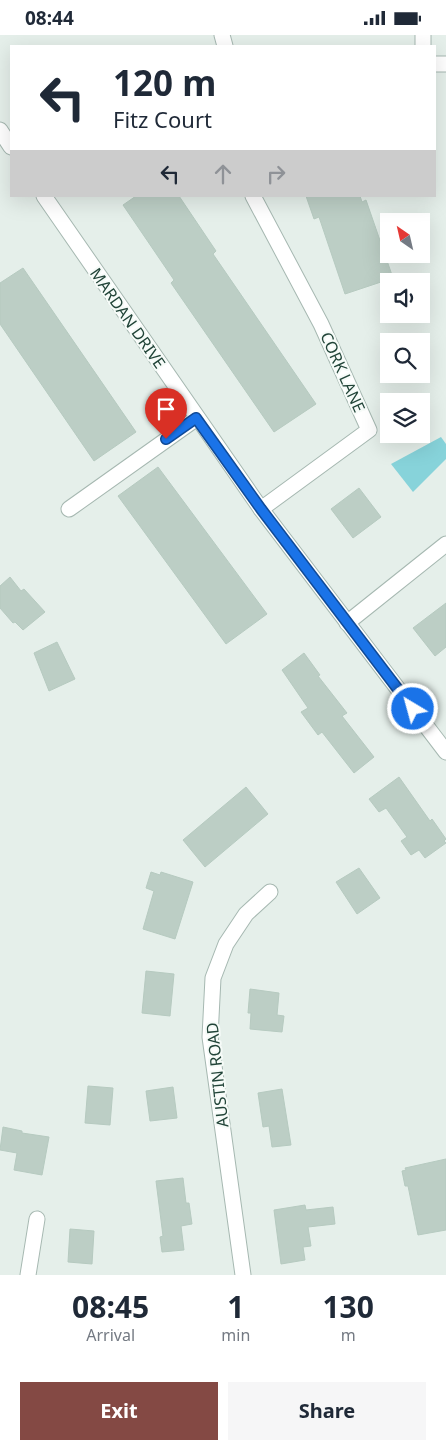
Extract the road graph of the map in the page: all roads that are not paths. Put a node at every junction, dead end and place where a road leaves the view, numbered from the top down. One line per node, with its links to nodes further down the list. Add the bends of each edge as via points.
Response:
1 (0, 130): 2 (street)
2 (10, 145)
3 (46, 197): 5 (street, MARDAN DRIVE)
4 (254, 197): 7 (street, CORK LANE, via 321,324 369,430)
5 (196, 418): 6 (street); 7 (street, MARDAN DRIVE)
6 (69, 509)
7 (261, 509): 9 (street, MARDAN DRIVE)
8 (446, 544): 9 (street)
9 (347, 623): 10 (street, MARDAN DRIVE)
10 (446, 752)
11 (270, 892): 14 (street, AUSTIN ROAD, via 246,914 226,944 214,979 210,1006 210,1037)
12 (37, 1219): 13 (street)
13 (28, 1275)
14 (242, 1275)

